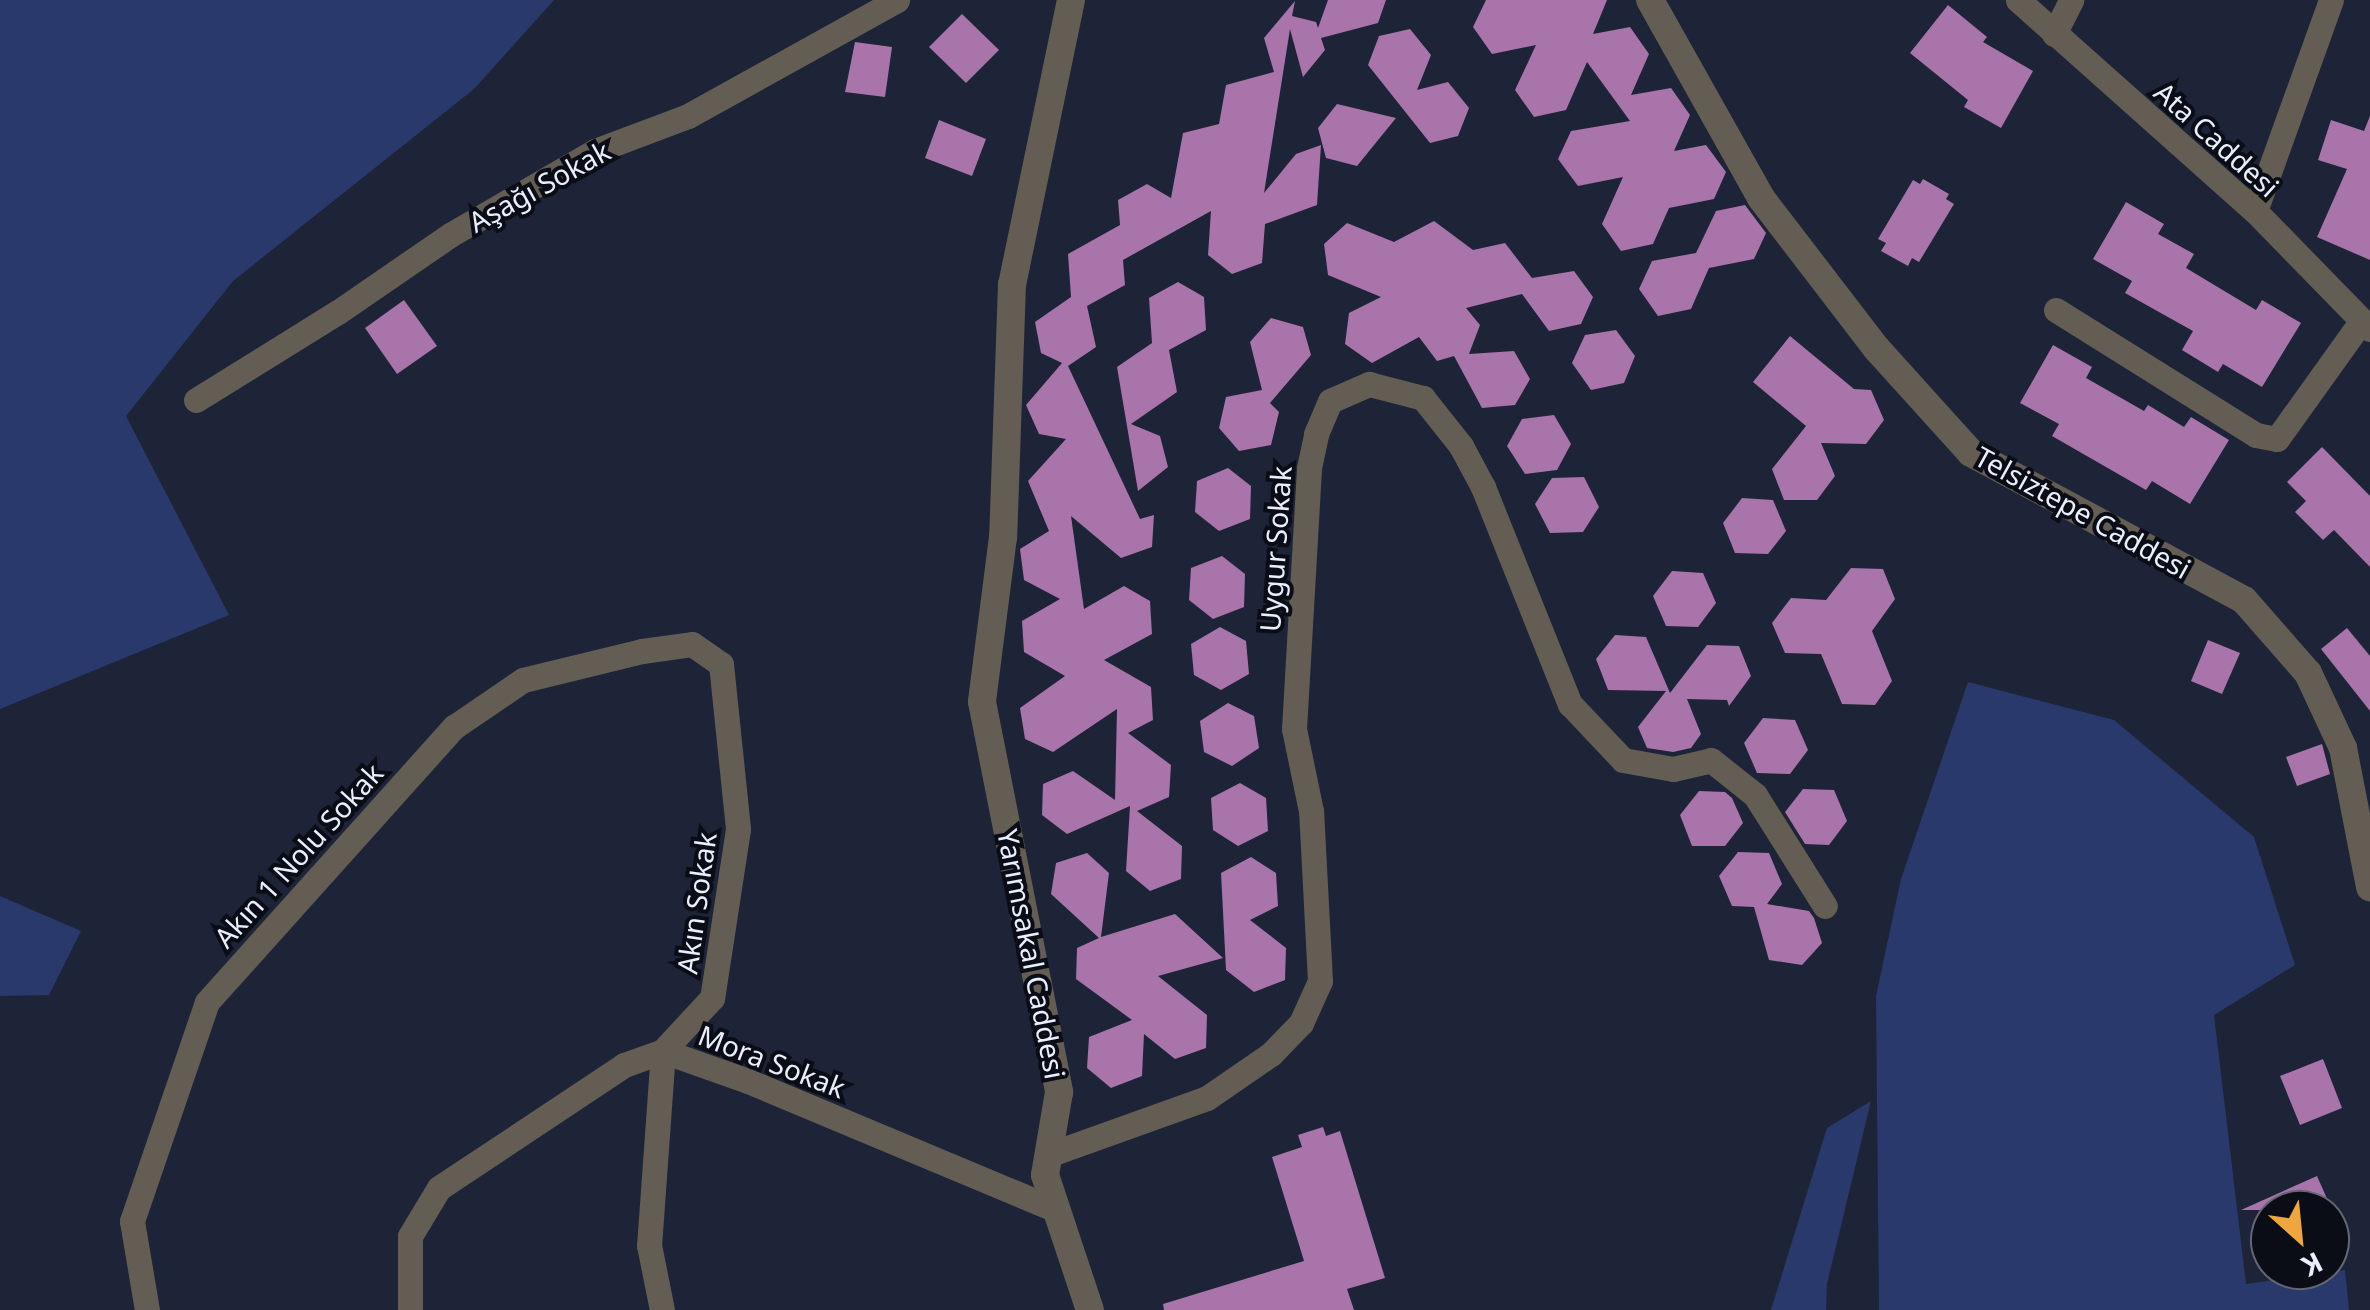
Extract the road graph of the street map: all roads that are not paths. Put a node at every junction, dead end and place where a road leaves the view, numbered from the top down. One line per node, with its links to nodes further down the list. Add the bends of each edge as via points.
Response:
1 (897, 0): 11 (street, Aşağı Sokak, via 688,116 595,152 450,235)
2 (1071, 0): 16 (street, Yarımsakal Caddesi, via 1012,284 1003,537 982,702 1059,1092)
3 (1650, 0): 13 (street, Telsiztepe Caddesi, via 1761,198 1877,348 1972,453 2244,600 2308,673 2343,748)
4 (2018, 0): 7 (street, Ata Caddesi)
5 (2072, 0): 7 (street)
6 (2332, 0): 8 (street)
7 (2054, 34): 8 (street, Ata Caddesi)
8 (2255, 211): 10 (street, Ata Caddesi)
9 (2056, 310): 10 (street, via 2256,435 2277,439)
10 (2365, 326)
11 (196, 400)
12 (721, 664): 15 (street, Akın Sokak, via 738,830 722,937 712,998); 18 (street, Akın 1 Nolu Sokak, via 692,644 523,680 454,727 310,883 207,1002 132,1221)
13 (2370, 886)
14 (1826, 906): 16 (street, Uygur Sokak, via 1755,795 1726,772 1710,760 1673,769 1624,760 1570,704 1484,487 1460,446 1423,398 1369,384 1330,401 1309,468 1294,729 1311,811 1320,981 1301,1022 1281,1044 1207,1098)
15 (663, 1051): 17 (street, Mora Sokak); 19 (street, Mora Sokak, via 624,1065 439,1188 410,1236); 20 (street, via 649,1245)
16 (1048, 1155): 17 (street, Yarımsakal Caddesi, via 1045,1175)
17 (1056, 1210): 21 (street, Yarımsakal Caddesi)
18 (147, 1310)
19 (410, 1310)
20 (662, 1310)
21 (1090, 1310)

